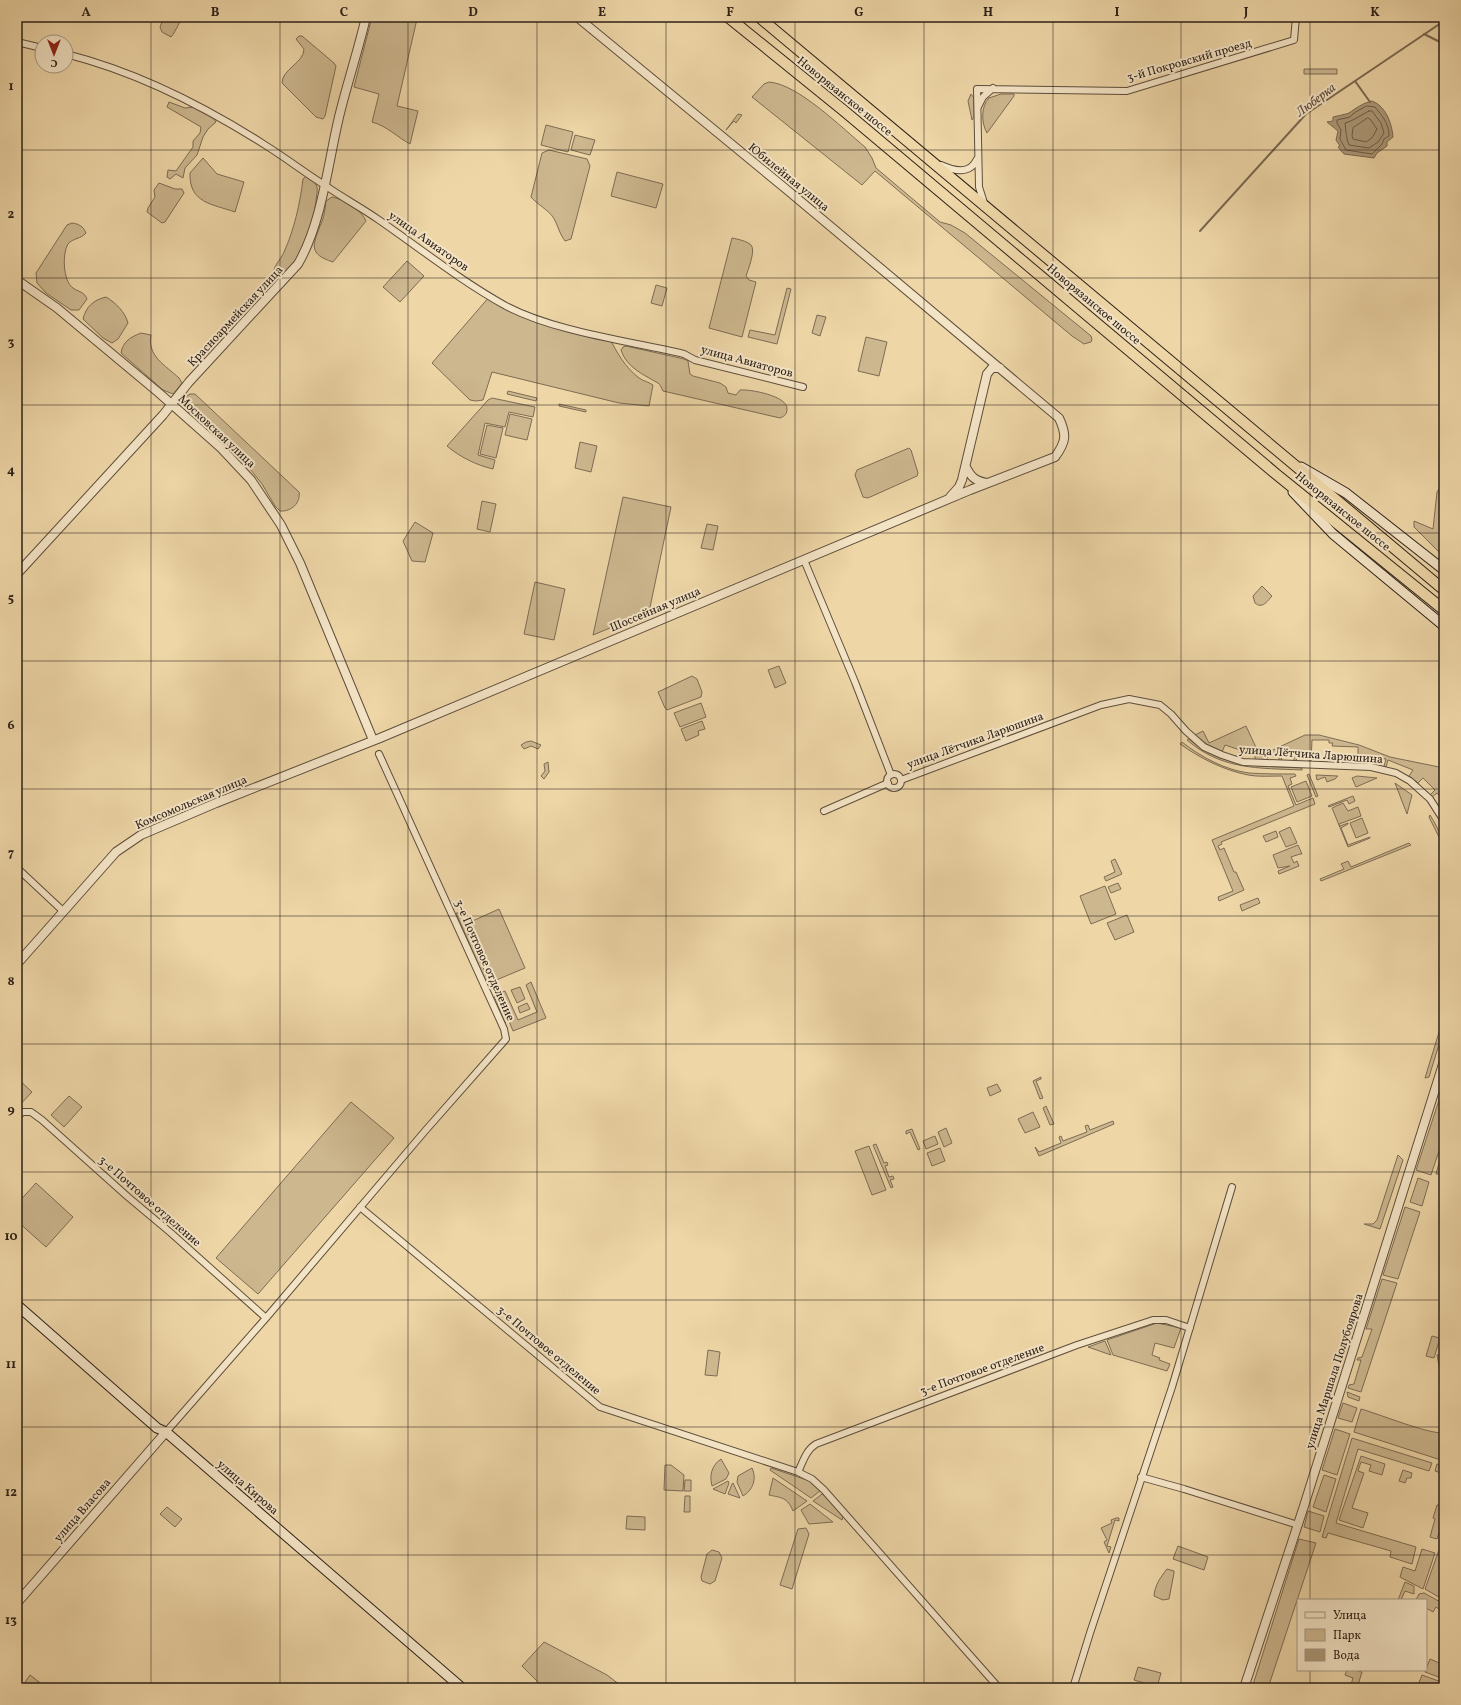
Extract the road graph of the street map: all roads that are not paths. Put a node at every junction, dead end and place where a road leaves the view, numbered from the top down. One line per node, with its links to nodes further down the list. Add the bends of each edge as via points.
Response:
1 (366, 17): 13 (street, Красноармейская улица)
2 (577, 17): 16 (street, Юбилейная улица)
3 (728, 17): 23 (highway, Новорязанское шоссе, via 843,110)
4 (759, 17): 12 (highway, Новорязанское шоссе)
5 (1296, 17): 9 (street, 3-й Покровский проезд, via 1294,40 1127,91)
6 (17, 42): 7 (street)
7 (34, 46)
8 (74, 56): 13 (street, улица Авиаторов, via 136,77 218,117 266,145)
9 (993, 88): 10 (street, via 983,97); 10 (street, 3-й Покровский проезд, via 977,89)
10 (977, 110): 11 (street, 3-й Покровский проезд)
11 (978, 158): 12 (street, via 971,168 961,170 949,169); 14 (street, 3-й Покровский проезд, via 980,195)
12 (928, 159): 14 (highway, Новорязанское шоссе)
13 (324, 185): 19 (street, улица Авиаторов, via 485,293 535,318 570,329 684,354 695,360); 20 (street, Красноармейская улица, via 311,236 298,264 189,382)
14 (990, 210): 21 (highway, Новорязанское шоссе)
15 (17, 280): 20 (street, Московская улица, via 73,321)
16 (985, 356): 17 (street, Юбилейная улица); 18 (street)
17 (1000, 368): 18 (street, via 992,368); 24 (street, Юбилейная улица, via 1059,418 1065,438 1055,457)
18 (987, 374): 22 (street, Шоссейная улица)
19 (803, 387)
20 (172, 405): 28 (street, Красноармейская улица); 32 (street, Московская улица, via 221,448 251,480 281,525 300,563)
21 (1282, 456): 27 (main road, via 1346,493); 29 (highway, Новорязанское шоссе)
22 (966, 467): 24 (street, via 970,476 978,482); 25 (street, Шоссейная улица, via 959,487)
23 (1276, 474): 30 (highway, Новорязанское шоссе); 31 (main road, via 1333,534)
24 (990, 484): 25 (street, Шоссейная улица)
25 (947, 500): 26 (street, Шоссейная улица)
26 (804, 560): 32 (street, Шоссейная улица); 34 (street)
27 (1444, 570)
28 (17, 574)
29 (1444, 590)
30 (1444, 610)
31 (1444, 626)
32 (373, 740): 40 (street, Комсомольская улица, via 141,835 116,852)
33 (379, 754): 46 (street, 3-е Почтовое отделение, via 504,1029 506,1039)
34 (891, 775): 35 (street, улица Лётчика Ларюшина, via 896,775); 36 (street)
35 (900, 780): 36 (street, улица Лётчика Ларюшина, via 897,787); 38 (street, улица Лётчика Ларюшина, via 1101,705 1129,699 1160,705 1204,747 1232,759 1252,763 1371,767 1396,773 1410,781 1430,799)
36 (888, 784): 37 (street, улица Лётчика Ларюшина)
37 (824, 811)
38 (1444, 821)
39 (17, 868): 40 (street)
40 (63, 911): 41 (street, Комсомольская улица)
41 (17, 964)
42 (1444, 1061): 43 (street, улица Маршала Полубоярова)
43 (1442, 1073): 53 (street, улица Маршала Полубоярова)
44 (17, 1118): 48 (street, 3-е Почтовое отделение, via 22,1112 31,1112 42,1120)
45 (1232, 1187): 49 (street)
46 (360, 1207): 48 (street, 3-е Почтовое отделение); 51 (street, 3-е Почтовое отделение, via 600,1407)
47 (17, 1305): 50 (main road, улица Кирова, via 157,1428)
48 (266, 1318): 50 (street, 3-е Почтовое отделение)
49 (1190, 1328): 51 (street, 3-е Почтовое отделение, via 1166,1320 1153,1320 1077,1345 816,1444 807,1452); 52 (street)
50 (166, 1432): 54 (street, улица Власова); 55 (main road, улица Кирова)
51 (798, 1472): 56 (street, 3-е Почтовое отделение, via 812,1479 824,1490)
52 (1141, 1477): 53 (street); 57 (street)
53 (1298, 1524): 58 (street, улица Маршала Полубоярова)
54 (17, 1603)
55 (462, 1688)
56 (999, 1688)
57 (1073, 1688)
58 (1244, 1688)

